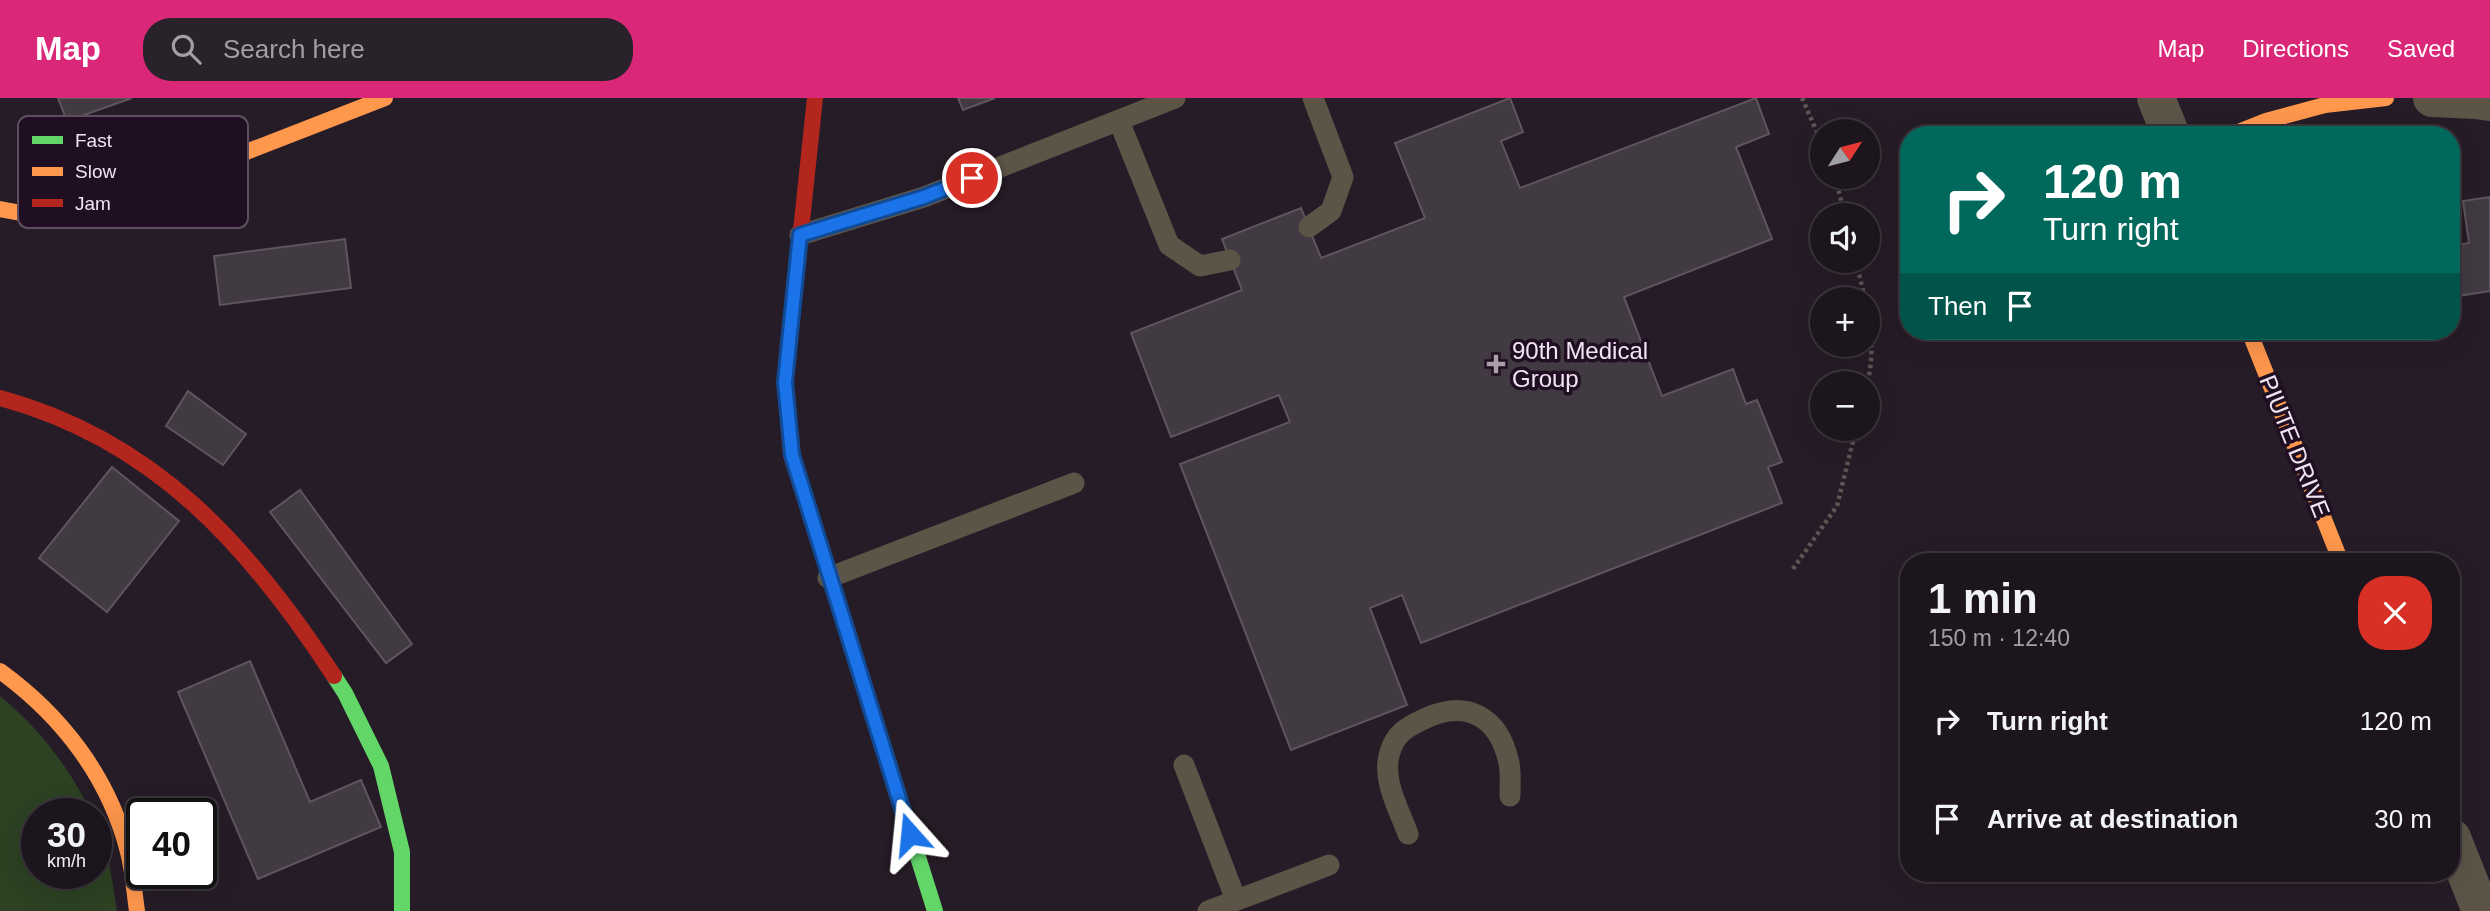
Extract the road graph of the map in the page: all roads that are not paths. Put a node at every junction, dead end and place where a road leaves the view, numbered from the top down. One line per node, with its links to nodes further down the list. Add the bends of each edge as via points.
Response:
1 (385, 98): 12 (street)
2 (815, 98): 16 (street)
3 (1175, 98): 9 (lane)
4 (1313, 98): 15 (lane, via 1343,177 1331,211)
5 (2156, 98): 10 (street)
6 (2386, 98): 11 (street, via 2325,105)
7 (2432, 98): 8 (street)
8 (2490, 102)
9 (1119, 121): 16 (lane, via 924,197); 17 (lane, via 1169,245 1200,266)
10 (2167, 126)
11 (2254, 126)
12 (248, 151)
13 (0, 209): 14 (street)
14 (18, 212)
15 (1308, 227)
16 (800, 235): 22 (street, via 785,382 792,455)
17 (1230, 260)
18 (2253, 340): 21 (street, PIUTE DRIVE)
19 (0, 398): 31 (street, via 33,407 109,442 177,488 240,549 298,621 345,693 381,766 402,852)
20 (1074, 484): 22 (lane)
21 (2338, 553)
22 (828, 578): 32 (street)
23 (0, 671): 30 (street, via 20,684 72,737 106,790 127,847)
24 (1184, 765): 29 (lane)
25 (1510, 796): 26 (lane, via 1509,764 1499,736 1484,717 1461,709 1438,712 1401,730 1389,752 1389,781)
26 (1409, 834)
27 (2460, 858): 34 (street)
28 (1329, 864): 29 (lane)
29 (1236, 900): 33 (lane)
30 (137, 911)
31 (402, 911)
32 (935, 911)
33 (1208, 911)
34 (2481, 911)

